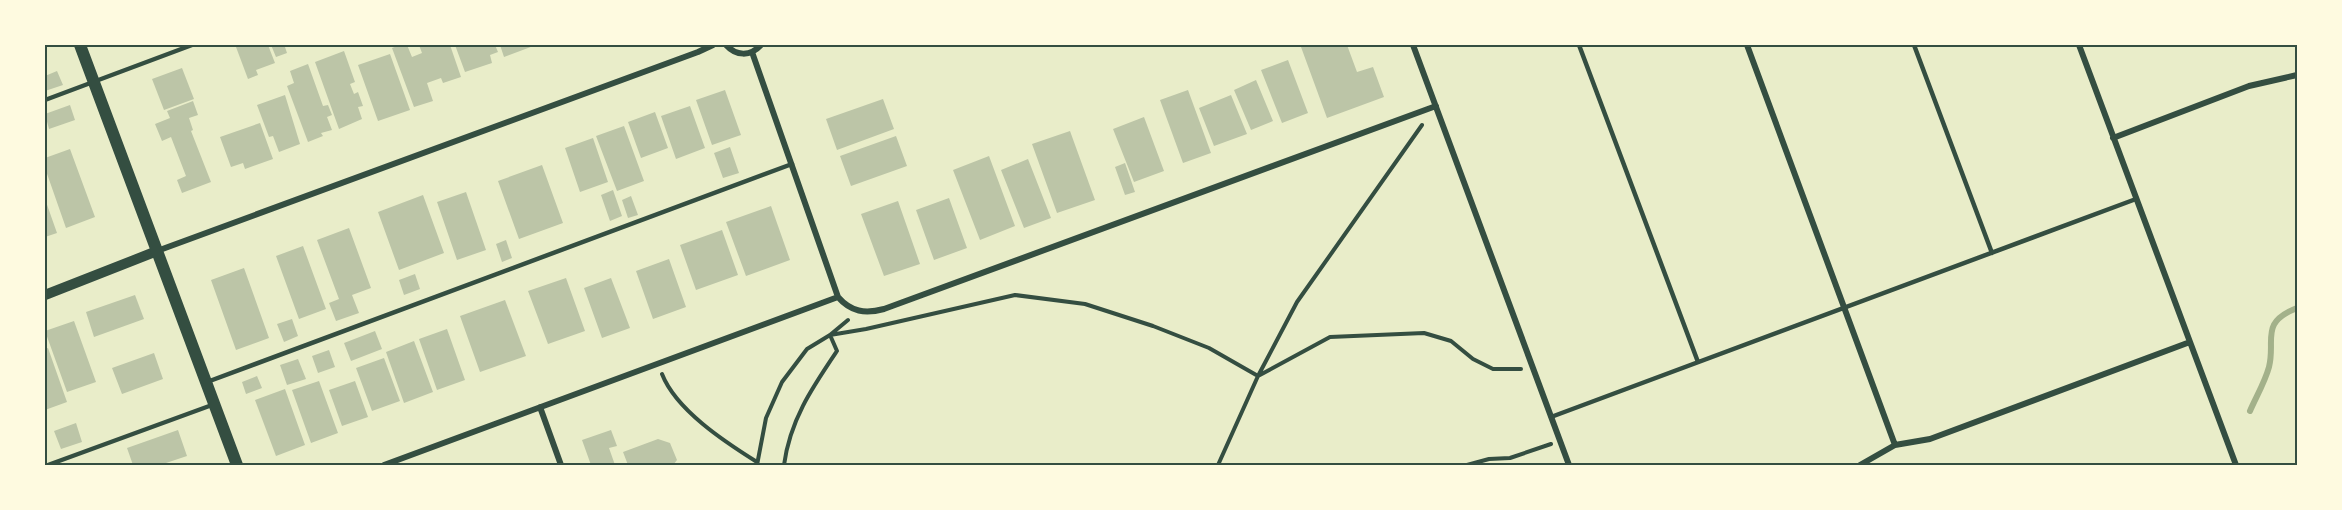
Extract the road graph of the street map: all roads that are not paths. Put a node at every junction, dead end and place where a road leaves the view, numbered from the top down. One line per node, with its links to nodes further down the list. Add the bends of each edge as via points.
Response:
1 (80, 45): 13 (main road)
2 (192, 45): 13 (lane)
3 (713, 45): 19 (street)
4 (726, 45): 11 (street, via 735,53)
5 (761, 45): 11 (street)
6 (1413, 45): 15 (street)
7 (1579, 45): 25 (lane)
8 (1747, 45): 23 (street)
9 (1914, 45): 20 (lane)
10 (2079, 45): 16 (street)
11 (752, 52): 17 (street)
12 (2297, 75): 16 (street, via 2249,86)
13 (94, 81): 14 (lane); 19 (main road)
14 (45, 100)
15 (1436, 106): 22 (street, via 884,309 858,311 847,307); 29 (street)
16 (2113, 138): 18 (street)
17 (792, 164): 22 (street); 26 (lane)
18 (2136, 199): 20 (lane); 24 (street)
19 (157, 251): 21 (street); 26 (main road)
20 (1992, 253): 23 (lane)
21 (45, 294)
22 (838, 297): 28 (street)
23 (1844, 308): 25 (lane); 30 (street)
24 (2190, 342): 30 (street, via 1930,439); 37 (street)
25 (1698, 362): 29 (lane)
26 (206, 383): 27 (main road)
27 (214, 405): 31 (lane); 32 (main road)
28 (540, 407): 33 (street); 34 (street)
29 (1551, 417): 35 (street)
30 (1895, 445): 36 (street)
31 (48, 465)
32 (237, 465)
33 (384, 465)
34 (561, 465)
35 (1569, 465)
36 (1860, 465)
37 (2236, 465)

